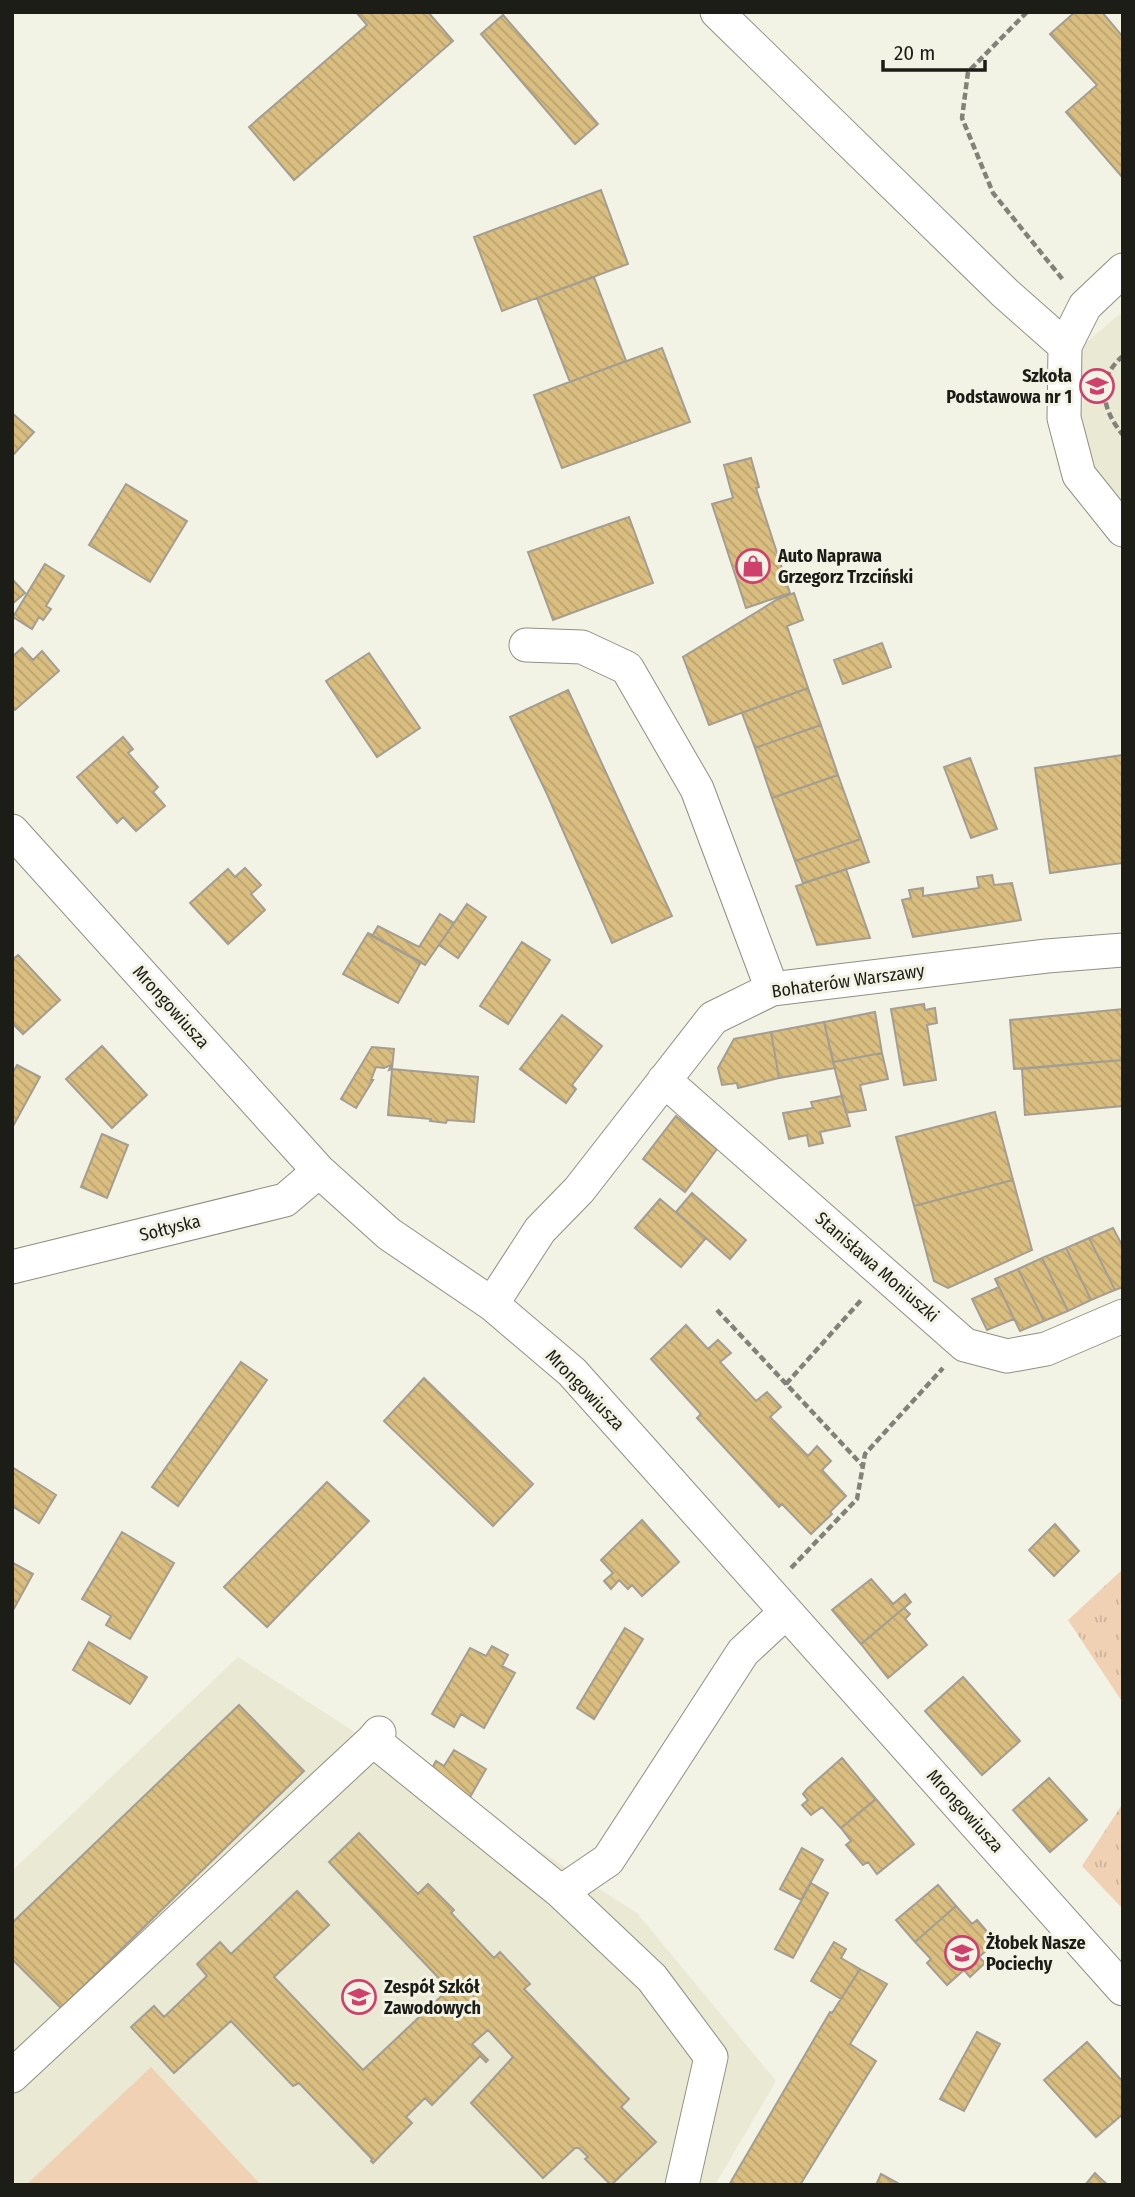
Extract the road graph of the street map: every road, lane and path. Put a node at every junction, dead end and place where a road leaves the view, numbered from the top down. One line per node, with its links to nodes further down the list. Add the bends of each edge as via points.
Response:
1 (718, 12): 5 (street)
2 (1027, 12): 4 (path, via 968,72 962,118 993,192)
3 (1123, 270): 4 (street)
4 (1085, 306): 5 (street)
5 (1065, 346): 8 (street, via 1065,418 1079,475)
6 (1123, 356): 7 (path, via 1107,377 1104,399 1110,419)
7 (1123, 435)
8 (1123, 530)
9 (526, 645): 12 (street, via 582,648 627,668 697,789)
10 (12, 831): 14 (street, Mrongowiusza)
11 (1123, 950): 12 (street, Bohaterów Warszawy)
12 (772, 989): 13 (street, Bohaterów Warszawy, via 713,1018)
13 (664, 1080): 16 (street, Stanisława Moniuszki); 17 (street, Bohaterów Warszawy, via 579,1190 540,1230)
14 (319, 1171): 15 (street, Sołtyska, via 285,1200); 17 (street, Mrongowiusza, via 389,1234)
15 (12, 1267)
16 (884, 1274): 20 (street, Stanisława Moniuszki); 21 (path)
17 (492, 1304): 24 (street, Mrongowiusza, via 572,1372)
18 (717, 1310): 21 (path)
19 (1123, 1316): 20 (street, Stanisława Moniuszki, via 1046,1349 1007,1356)
20 (965, 1345): 22 (path, via 864,1454)
21 (786, 1384): 22 (path)
22 (863, 1465): 23 (path, via 857,1499)
23 (785, 1574)
24 (786, 1612): 25 (street, via 743,1652 608,1860); 26 (street, Mrongowiusza)
25 (561, 1892): 27 (street, via 376,1736); 28 (street, via 652,1978 711,2057)
26 (1123, 1989)
27 (12, 2076)
28 (682, 2185)

